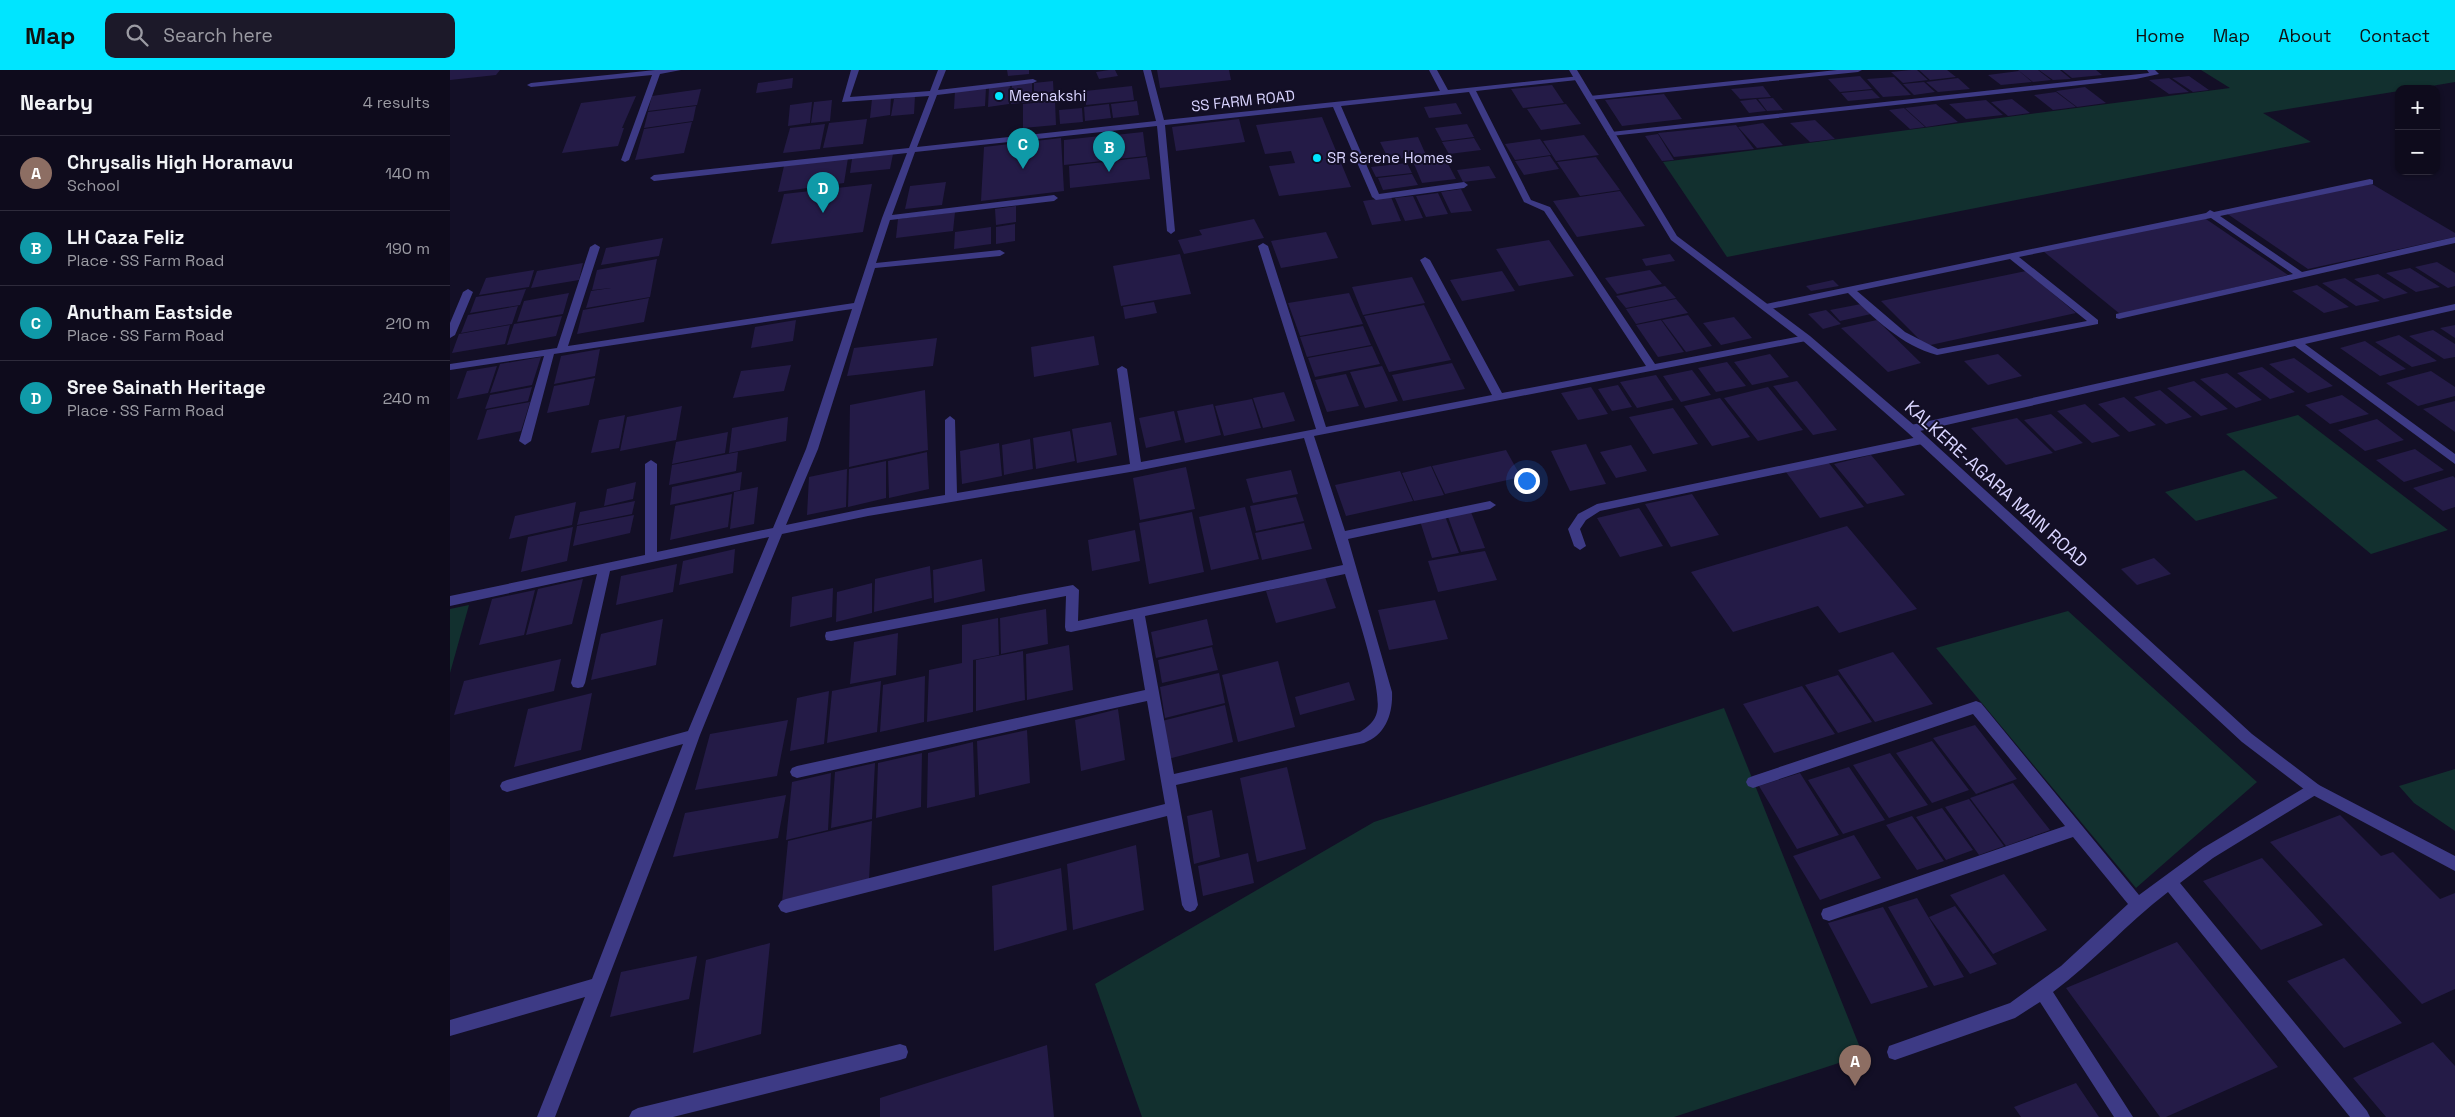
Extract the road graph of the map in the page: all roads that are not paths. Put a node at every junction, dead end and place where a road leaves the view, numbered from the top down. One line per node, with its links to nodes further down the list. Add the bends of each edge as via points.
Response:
1 (677, 70): 8 (street)
2 (855, 70): 14 (street, via 846,100)
3 (942, 70): 14 (street)
4 (1146, 70): 17 (street)
5 (1434, 70): 13 (street)
6 (1858, 70): 15 (street)
7 (2151, 70): 18 (street, via 2155,74 2136,78)
8 (657, 72): 11 (street); 20 (street)
9 (1575, 74): 12 (street, SS FARM ROAD); 15 (street, KALKERE-AGARA MAIN ROAD)
10 (1033, 81): 14 (street)
11 (531, 86)
12 (1472, 90): 13 (street, SS FARM ROAD); 48 (street, via 1528,202 1547,209)
13 (1445, 92): 16 (street, SS FARM ROAD)
14 (933, 93): 19 (street)
15 (1590, 98): 18 (street, KALKERE-AGARA MAIN ROAD)
16 (1336, 104): 17 (street, SS FARM ROAD); 23 (street, via 1376,197)
17 (1160, 124): 19 (street, SS FARM ROAD); 27 (street)
18 (1611, 134): 39 (street, KALKERE-AGARA MAIN ROAD, via 1674,238)
19 (912, 149): 21 (street, SS FARM ROAD); 26 (street)
20 (625, 160)
21 (654, 178)
22 (2370, 182): 25 (street)
23 (1464, 185)
24 (1054, 198): 26 (street)
25 (2210, 214): 32 (street); 35 (street)
26 (886, 218): 34 (street)
27 (1171, 231)
28 (2455, 240): 35 (street)
29 (1263, 246): 53 (street)
30 (595, 247): 45 (street)
31 (1000, 253): 34 (street)
32 (2010, 255): 36 (street); 36 (street, via 2095,322 1936,352 1921,347 1879,317)
33 (1425, 260): 50 (street)
34 (871, 266): 38 (street)
35 (2301, 275): 41 (street)
36 (1850, 290): 39 (street)
37 (468, 292): 42 (street)
38 (859, 305): 45 (street); 62 (street, via 812,449)
39 (1766, 307): 43 (street, KALKERE-AGARA MAIN ROAD)
40 (2455, 307): 44 (street)
41 (2119, 316)
42 (450, 335)
43 (1806, 338): 48 (street); 52 (street, KALKERE-AGARA MAIN ROAD)
44 (2297, 343): 52 (street); 57 (street)
45 (562, 349): 46 (street)
46 (550, 351): 47 (street); 56 (street)
47 (450, 367)
48 (1653, 368): 50 (street)
49 (1122, 369): 59 (street)
50 (1499, 398): 53 (street)
51 (950, 420): 60 (street)
52 (1912, 430): 55 (street, KALKERE-AGARA MAIN ROAD)
53 (1322, 432): 54 (street)
54 (1308, 434): 59 (street); 63 (street)
55 (1923, 440): 64 (street, via 1597,508 1582,518 1574,529); 78 (street, KALKERE-AGARA MAIN ROAD, via 2247,738)
56 (525, 441)
57 (2455, 460)
58 (651, 464): 65 (street)
59 (1136, 467): 60 (street)
60 (951, 498): 62 (street)
61 (1490, 505): 63 (street)
62 (778, 531): 65 (street); 73 (street)
63 (1341, 536): 67 (street)
64 (1580, 546)
65 (651, 558): 66 (street)
66 (605, 568): 68 (street); 71 (street)
67 (1350, 568): 69 (street); 75 (street, via 1385,692 1384,717 1376,729 1364,737)
68 (450, 601)
69 (1138, 613): 70 (street, via 1071,627 1073,590); 72 (street)
70 (831, 636)
71 (578, 683)
72 (1153, 694): 74 (street); 75 (street)
73 (693, 735): 77 (street); 87 (street)
74 (797, 772)
75 (1168, 781): 79 (street)
76 (1754, 782): 80 (street, via 1976,707)
77 (507, 786)
78 (2314, 789): 81 (street, KALKERE-AGARA MAIN ROAD); 82 (street, via 2208,853)
79 (1173, 808): 83 (street); 85 (street)
80 (2076, 829): 84 (street); 86 (street)
81 (2455, 864)
82 (2168, 882): 84 (street); 95 (street)
83 (1190, 905)
84 (2138, 905): 88 (street, via 2067,972)
85 (786, 906)
86 (1828, 914)
87 (596, 986): 89 (street); 92 (street)
88 (2042, 991): 91 (street, via 2015,1010); 94 (street)
89 (450, 1028)
90 (900, 1052): 93 (street)
91 (1895, 1052)
92 (546, 1117)
93 (638, 1117)
94 (2124, 1117)
95 (2361, 1117)

